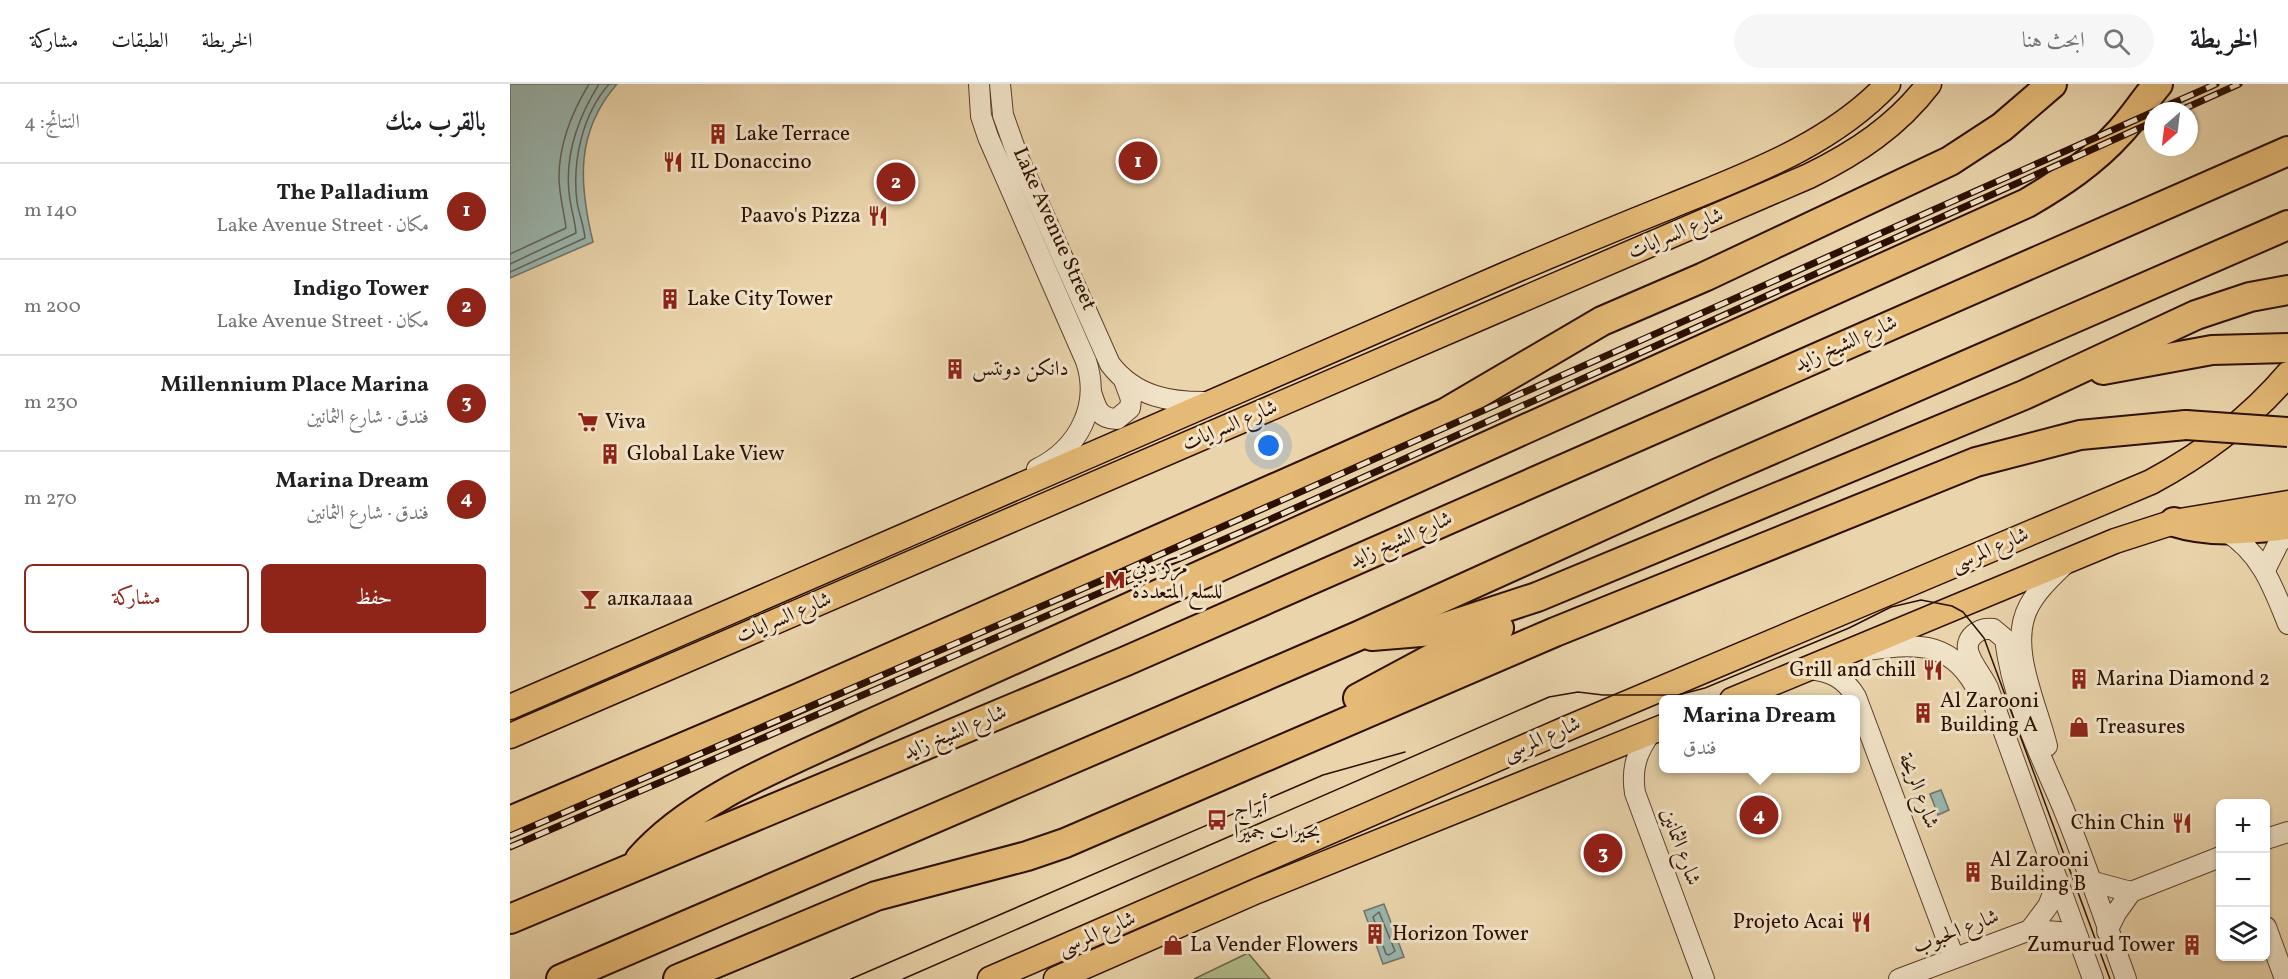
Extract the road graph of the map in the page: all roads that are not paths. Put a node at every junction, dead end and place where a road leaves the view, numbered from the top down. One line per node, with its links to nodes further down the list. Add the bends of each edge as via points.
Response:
1 (979, 84): 15 (street, Lake Avenue Street, via 981,116 988,137 1086,361)
2 (1000, 84): 14 (street, Lake Avenue Street, via 1004,115 1018,157 1106,354)
3 (1888, 84): 8 (main road, شارع السرايات, via 1826,136)
4 (1929, 84): 9 (main road, شارع السرايات, via 1894,123 1849,156)
5 (2052, 84): 43 (highway, via 2002,127 1950,160 1713,273 1602,321 1446,413 807,695)
6 (2156, 85): 45 (highway, via 2138,112 2098,154 2026,203 868,725 712,800 669,830)
7 (2288, 151): 45 (highway, شارع الشيخ زايد, via 1126,662)
8 (1704, 192): 9 (main road); 17 (main road, شارع السرايات)
9 (1715, 217): 27 (main road, شارع السرايات)
10 (2288, 225): 31 (highway)
11 (2288, 290): 16 (highway, via 2250,297 2196,315)
12 (2288, 348): 16 (highway, via 2252,347 2164,357 2098,371)
13 (2288, 374): 59 (main road, شارع المرسى, via 2249,415 2202,451 2151,482 1557,733)
14 (1124, 380): 15 (street, Lake Avenue Street, via 1130,408 1117,419 1101,415); 17 (street, Lake Avenue Street, via 1155,397 1172,401)
15 (1091, 393): 19 (street, Lake Avenue Street, via 1084,420 1071,445 1049,463 1018,478)
16 (2024, 395): 26 (highway)
17 (1219, 402): 19 (main road, شارع السرايات)
18 (2288, 432): 40 (highway, bridge, via 2186,425 2080,435 1976,462 1827,520)
19 (1005, 494): 23 (main road, شارع السرايات)
20 (2288, 503): 21 (main road, شارع المرسى)
21 (2174, 522): 24 (highway); 28 (main road, شارع المرسى)
22 (2288, 525): 24 (highway)
23 (918, 531): 27 (main road); 36 (main road, شارع السرايات)
24 (2226, 531): 29 (street, via 2248,548)
25 (2288, 533): 29 (street)
26 (1678, 540): 31 (highway, via 1459,624 1407,635); 40 (highway, via 1582,593 1404,673 1320,718)
27 (930, 555): 39 (main road, شارع السرايات)
28 (2068, 560): 32 (main road, شارع المرسى); 42 (street, via 2029,606 2020,638 2021,655 2057,777)
29 (2265, 570): 30 (street)
30 (2288, 624)
31 (1358, 636): 57 (highway)
32 (1842, 654): 33 (main road, شارع المرسى); 41 (street, via 1920,645 1947,655 1970,676)
33 (1809, 669): 34 (main road, شارع المرسى); 35 (street, شارع الريحة, via 1835,675)
34 (1742, 695)
35 (1855, 695)
36 (510, 707)
37 (1860, 707): 54 (street, شارع الريحة)
38 (1657, 729): 60 (main road, شارع المرسى, via 1257,891); 61 (street, شارع الثمانين, via 1635,759 1635,793)
39 (510, 736)
40 (1281, 748): 58 (highway, via 1065,843 876,896)
41 (2011, 754): 42 (street, via 1988,688 1969,654 1971,636 1986,628 2005,639 2019,699); 46 (street)
42 (2061, 804): 47 (street)
43 (510, 821)
44 (2216, 859): 48 (street)
45 (632, 867): 49 (highway, شارع الشيخ زايد)
46 (2058, 881): 50 (street, شارع الحبوب, via 2048,906); 52 (street)
47 (2090, 881): 48 (street); 51 (street)
48 (2132, 892): 51 (street)
49 (510, 919)
50 (2030, 930): 52 (street, شارع الحبوب); 54 (street, شارع الحبوب)
51 (2107, 931): 56 (street)
52 (2078, 938): 63 (street)
53 (2270, 941): 64 (street)
54 (1954, 958): 55 (street, شارع الحبوب)
55 (1937, 972): 62 (street, شارع الحبوب)
56 (2124, 974)
57 (561, 979)
58 (678, 979)
59 (990, 979)
60 (1056, 979)
61 (1704, 979)
62 (1899, 979)
63 (2093, 979)
64 (2284, 979)

